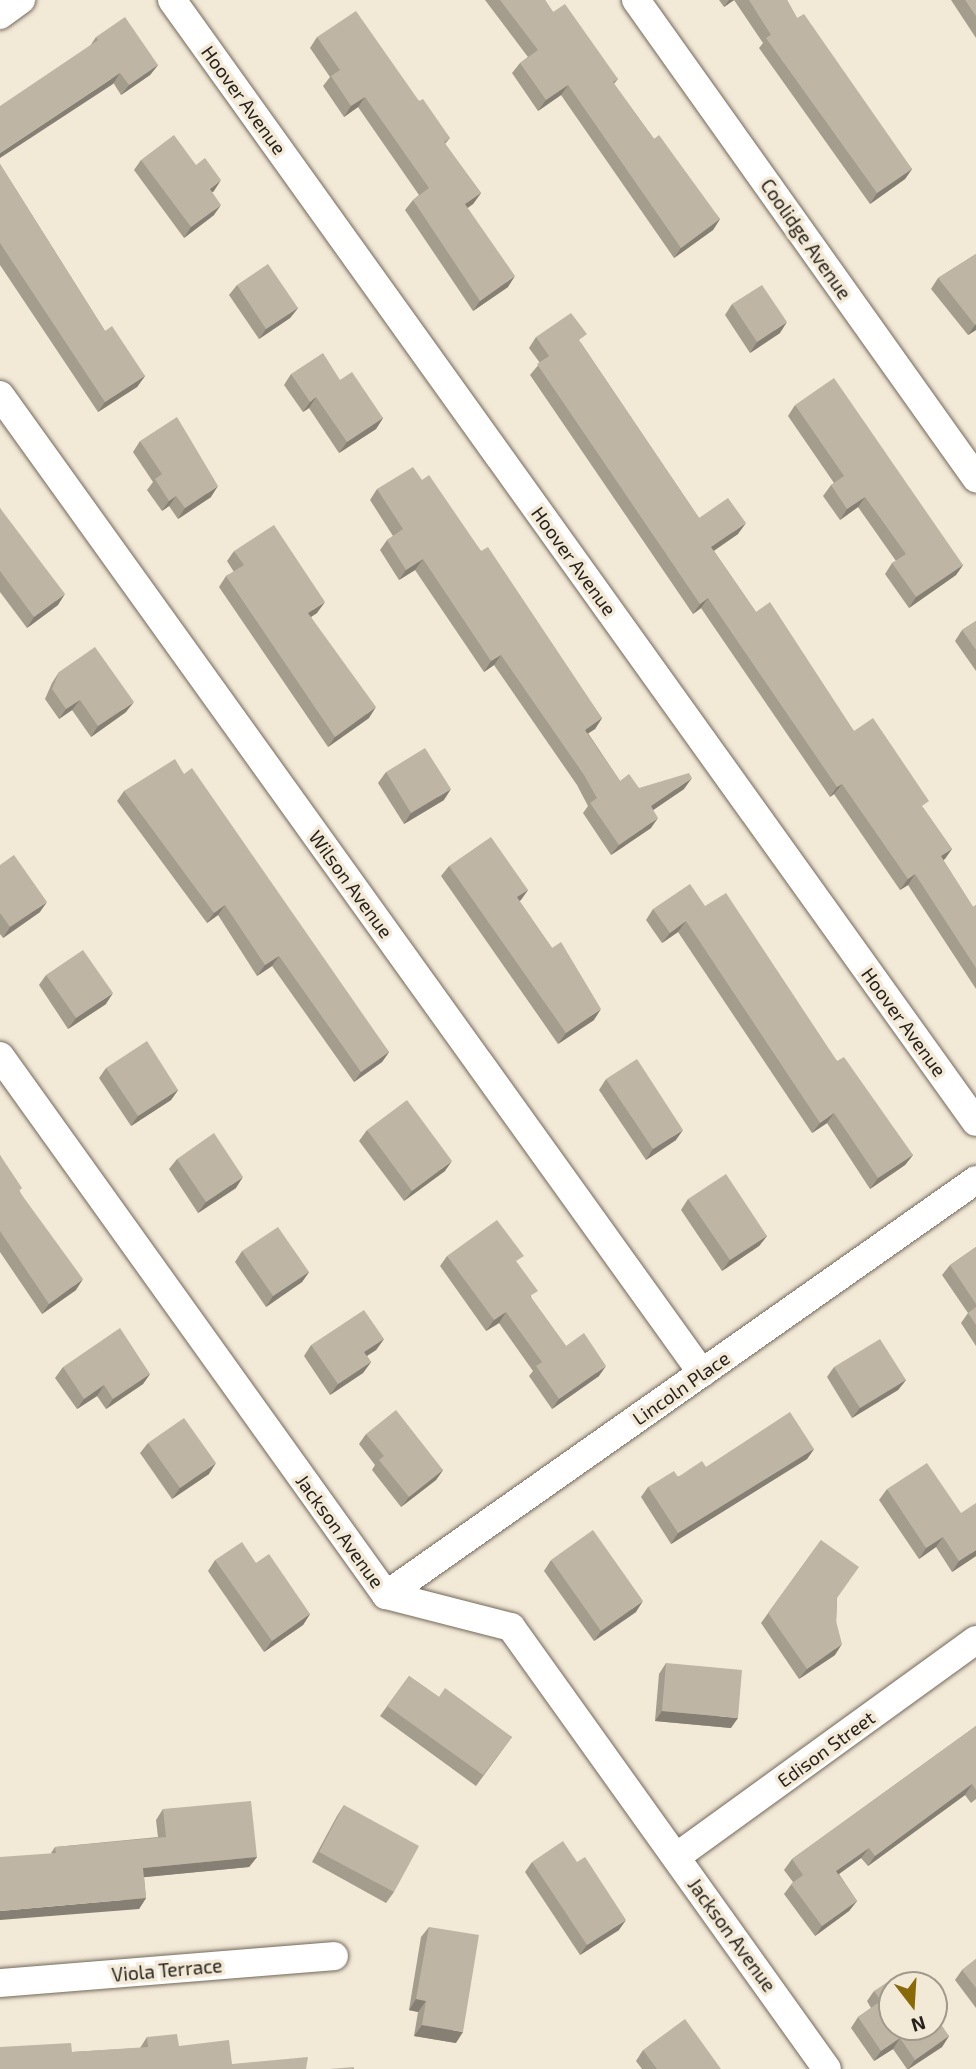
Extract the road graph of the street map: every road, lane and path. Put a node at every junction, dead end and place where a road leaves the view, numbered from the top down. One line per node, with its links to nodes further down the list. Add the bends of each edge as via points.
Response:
1 (20, 0): 4 (street)
2 (172, 0): 8 (street, Hoover Avenue)
3 (636, 0): 6 (street, Coolidge Avenue)
4 (0, 15)
5 (0, 395): 10 (street, Wilson Avenue)
6 (976, 478)
7 (0, 1056): 11 (street, Jackson Avenue)
8 (976, 1122)
9 (976, 1180): 10 (street, Lincoln Place)
10 (702, 1373): 11 (street, Lincoln Place)
11 (386, 1595): 13 (street, Jackson Avenue, via 512,1627)
12 (976, 1640): 13 (street, Edison Street)
13 (676, 1857): 16 (street, Jackson Avenue)
14 (334, 1956): 15 (street, Viola Terrace)
15 (0, 1983)
16 (827, 2069)

